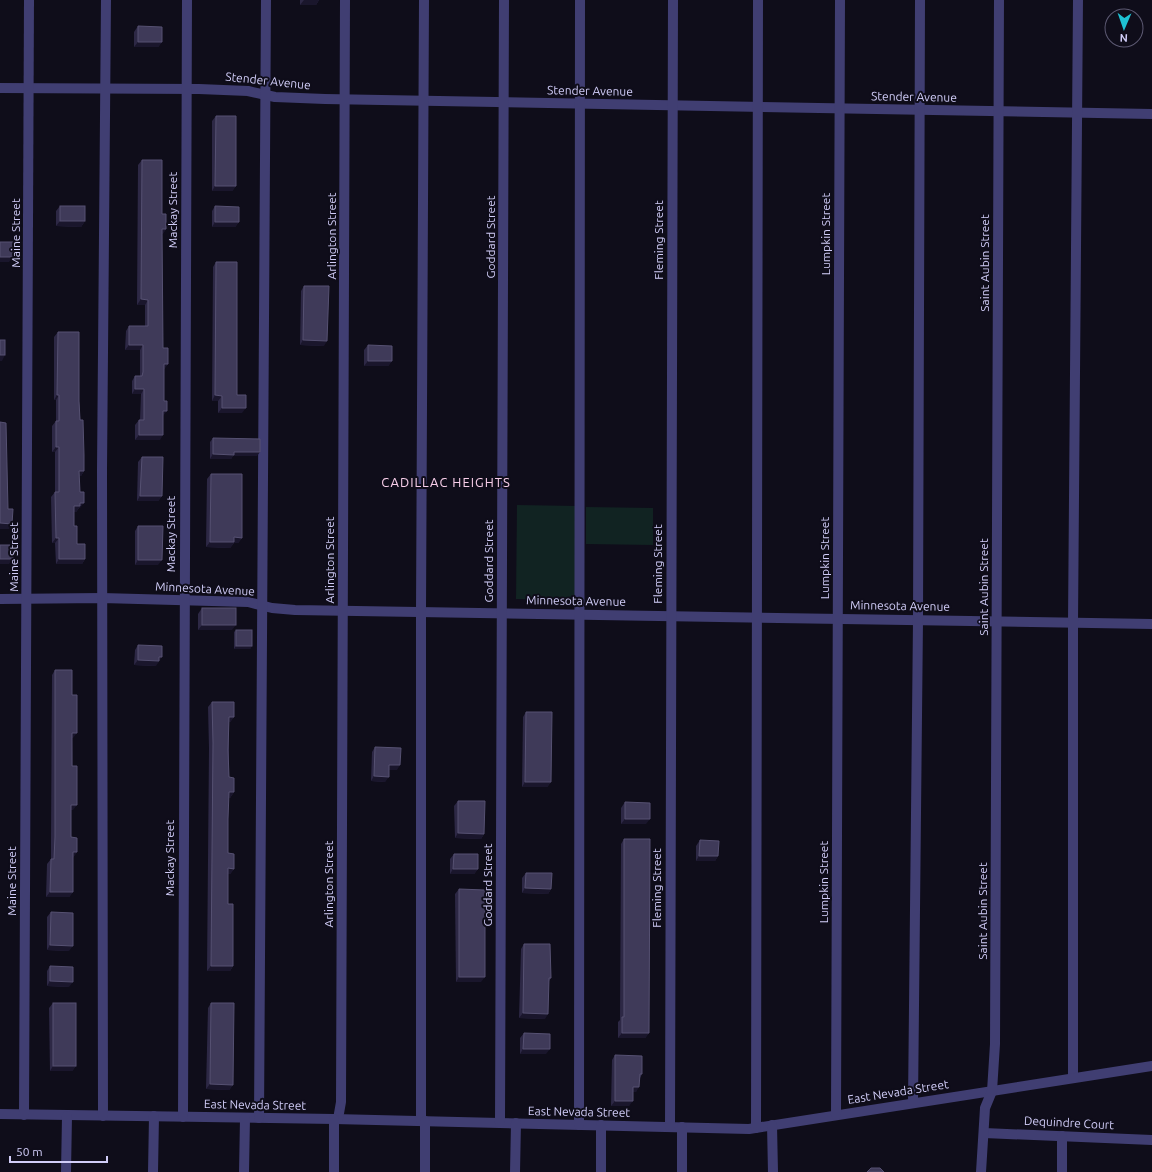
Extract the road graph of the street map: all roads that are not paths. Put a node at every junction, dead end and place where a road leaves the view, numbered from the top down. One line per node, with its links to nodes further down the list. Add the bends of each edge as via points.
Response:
1 (29, 0): 16 (street, Maine Street)
2 (106, 0): 17 (street)
3 (187, 0): 18 (street, Mackay Street)
4 (266, 0): 19 (street)
5 (345, 0): 20 (street, Arlington Street)
6 (424, 0): 21 (street)
7 (504, 0): 22 (street, Goddard Street)
8 (580, 0): 23 (street)
9 (673, 0): 24 (street, Fleming Street)
10 (758, 0): 25 (street)
11 (840, 0): 26 (street, Lumpkin Street)
12 (920, 0): 27 (street)
13 (999, 0): 28 (street, Saint Aubin Street)
14 (1078, 0): 29 (street)
15 (0, 88): 16 (street, Stender Avenue)
16 (29, 88): 17 (street, Stender Avenue); 31 (street, Maine Street)
17 (106, 88): 18 (street, Stender Avenue); 32 (street)
18 (187, 89): 19 (street, Stender Avenue, via 248,91); 34 (street, Mackay Street)
19 (266, 96): 20 (street, Stender Avenue); 35 (street)
20 (346, 99): 21 (street, Stender Avenue); 36 (street, Arlington Street)
21 (424, 100): 22 (street, Stender Avenue); 37 (street)
22 (504, 102): 23 (street, Stender Avenue); 38 (street, Goddard Street)
23 (579, 104): 24 (street, Stender Avenue); 39 (street)
24 (672, 106): 25 (street, Stender Avenue); 40 (street, Fleming Street)
25 (758, 107): 26 (street, Stender Avenue); 41 (street)
26 (839, 109): 27 (street, Stender Avenue); 42 (street, Lumpkin Street)
27 (920, 110): 28 (street, Stender Avenue); 43 (street)
28 (998, 111): 29 (street, Stender Avenue); 44 (street, Saint Aubin Street)
29 (1078, 113): 30 (street, Stender Avenue); 45 (street)
30 (1152, 114)
31 (27, 598): 32 (street, Minnesota Avenue); 33 (street, Minnesota Avenue); 52 (street, Maine Street)
32 (102, 598): 34 (street, Minnesota Avenue); 55 (street)
33 (0, 599)
34 (184, 600): 35 (street, Minnesota Avenue, via 248,602); 57 (street, Mackay Street)
35 (262, 605): 36 (street, Minnesota Avenue, via 295,610); 59 (street)
36 (343, 610): 37 (street, Minnesota Avenue); 60 (street, Arlington Street, via 341,1102)
37 (420, 611): 38 (street, Minnesota Avenue); 61 (street)
38 (502, 612): 39 (street, Minnesota Avenue); 62 (street, Goddard Street)
39 (580, 614): 40 (street, Minnesota Avenue); 64 (street)
40 (671, 615): 41 (street, Minnesota Avenue); 67 (street, Fleming Street)
41 (758, 617): 42 (street, Minnesota Avenue); 69 (street)
42 (838, 618): 43 (street, Minnesota Avenue); 53 (street, Lumpkin Street)
43 (918, 620): 44 (street, Minnesota Avenue); 50 (street)
44 (997, 621): 45 (street, Minnesota Avenue); 49 (street, Saint Aubin Street, via 995,1044)
45 (1073, 622): 46 (street, Minnesota Avenue); 48 (street)
46 (1152, 624)
47 (1152, 1066): 48 (street, East Nevada Street)
48 (1073, 1078): 49 (street, East Nevada Street)
49 (992, 1091): 50 (street, East Nevada Street); 70 (street, Saint Aubin Street, via 984,1108)
50 (913, 1103): 53 (street, East Nevada Street)
51 (0, 1114): 52 (street, East Nevada Street)
52 (24, 1115): 54 (street, East Nevada Street)
53 (836, 1115): 66 (street, East Nevada Street)
54 (67, 1116): 55 (street, East Nevada Street); 73 (street)
55 (103, 1116): 56 (street, East Nevada Street)
56 (154, 1116): 57 (street, East Nevada Street); 74 (street)
57 (183, 1116): 58 (street, East Nevada Street)
58 (245, 1118): 59 (street, East Nevada Street); 75 (street)
59 (260, 1118): 60 (street, East Nevada Street)
60 (336, 1119): 61 (street, East Nevada Street); 76 (street, Arlington Street)
61 (423, 1121): 62 (street, East Nevada Street); 77 (street)
62 (500, 1123): 63 (street, East Nevada Street)
63 (516, 1123): 64 (street, East Nevada Street); 78 (street)
64 (579, 1125): 65 (street, East Nevada Street)
65 (601, 1125): 67 (street, East Nevada Street); 79 (street)
66 (772, 1126): 69 (street, East Nevada Street); 81 (street)
67 (670, 1127): 68 (street, East Nevada Street)
68 (682, 1128): 69 (street, East Nevada Street); 80 (street)
69 (756, 1128)
70 (984, 1133): 71 (street, Dequindre Court); 82 (street, Saint Aubin Street)
71 (1062, 1136): 72 (street, Dequindre Court); 83 (street)
72 (1152, 1140)
73 (66, 1172)
74 (152, 1172)
75 (244, 1172)
76 (334, 1172)
77 (425, 1172)
78 (515, 1172)
79 (601, 1172)
80 (682, 1172)
81 (773, 1172)
82 (980, 1172)
83 (1062, 1172)

